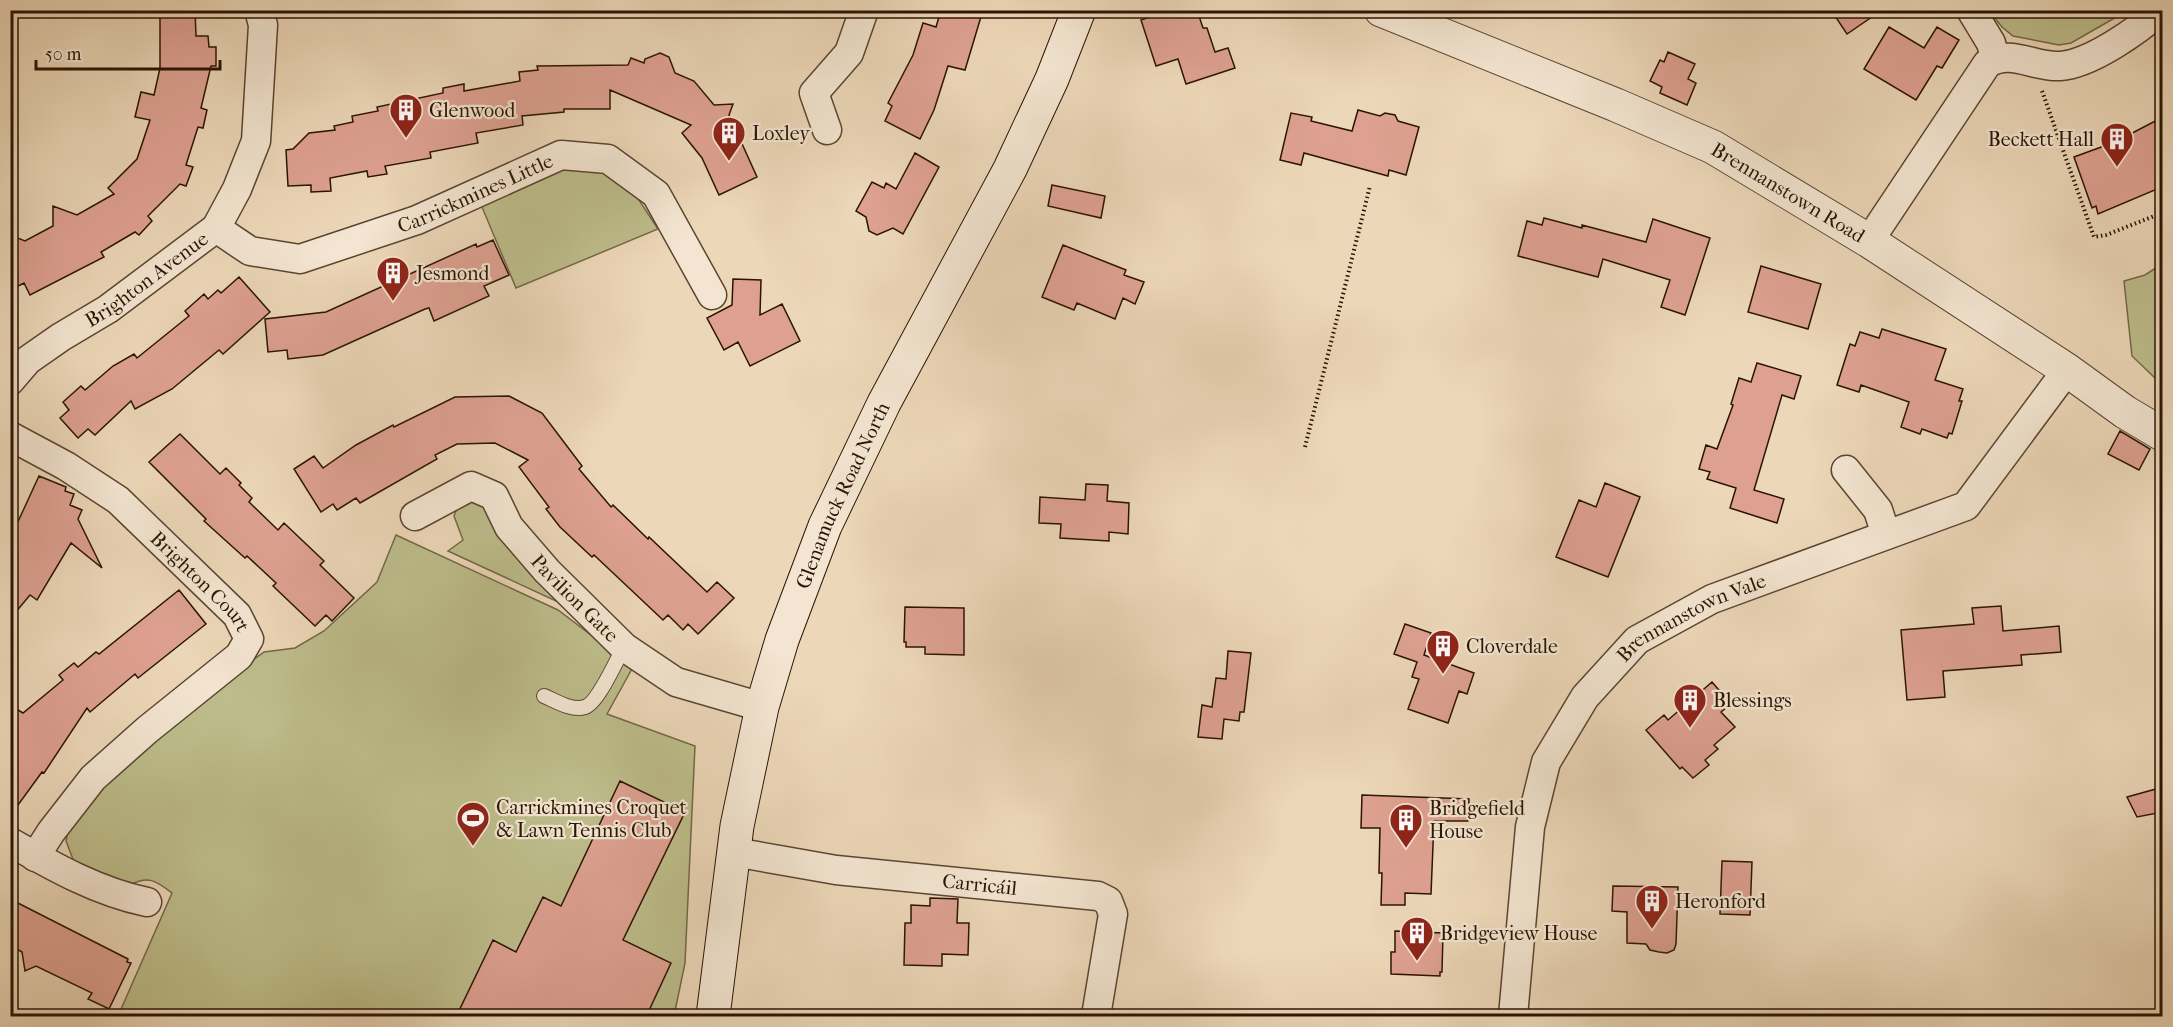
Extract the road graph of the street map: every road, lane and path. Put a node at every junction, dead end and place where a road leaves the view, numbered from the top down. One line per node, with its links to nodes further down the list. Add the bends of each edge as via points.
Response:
1 (259, 10): 12 (street, Brighton Avenue, via 262,25 256,141)
2 (864, 10): 9 (street, via 849,53 814,93)
3 (1079, 10): 25 (main road, Glenamuck Road North, via 1010,169 884,403 825,525 782,640)
4 (1381, 10): 13 (main road, Brennanstown Road, via 1713,147)
5 (1971, 10): 7 (street, via 1991,43)
6 (2161, 10): 7 (street, via 2100,52 2070,65 2046,66)
7 (1995, 58): 13 (street, via 1978,77)
8 (2042, 90): 11 (path, via 2094,237)
9 (827, 130)
10 (1370, 186): 19 (path)
11 (2163, 213)
12 (216, 228): 14 (street, Carrickmines Little, via 250,251 300,259 417,220 561,155 608,159 656,194); 16 (street, Brighton Avenue, via 108,309 28,360)
13 (1869, 241): 15 (main road, Brennanstown Road)
14 (711, 295)
15 (2067, 370): 17 (main road, Brennanstown Road); 22 (street, Brennanstown Vale, via 1966,506)
16 (10, 381)
17 (2163, 434)
18 (10, 436): 28 (street, Brighton Court, via 117,500 237,615 249,639 239,656 93,778)
19 (1305, 447)
20 (1846, 470): 22 (street, via 1878,510)
21 (415, 516): 23 (street, Pavilion Gate, via 471,486 494,496 516,536)
22 (1887, 535): 32 (street, Brennanstown Vale, via 1703,604 1637,640 1585,697 1546,762 1530,827)
23 (624, 647): 24 (lane, via 586,707 566,705); 25 (street, Pavilion Gate, via 676,682)
24 (544, 696)
25 (762, 707): 27 (main road, Glenamuck Road North)
26 (10, 843): 28 (street)
27 (734, 852): 30 (main road, Glenamuck Road North); 31 (street, Carricáil, via 836,870 1098,896 1108,901 1113,914)
28 (35, 856): 29 (street, via 91,885)
29 (147, 902)
30 (713, 1017)
31 (1096, 1017)
32 (1513, 1017)

